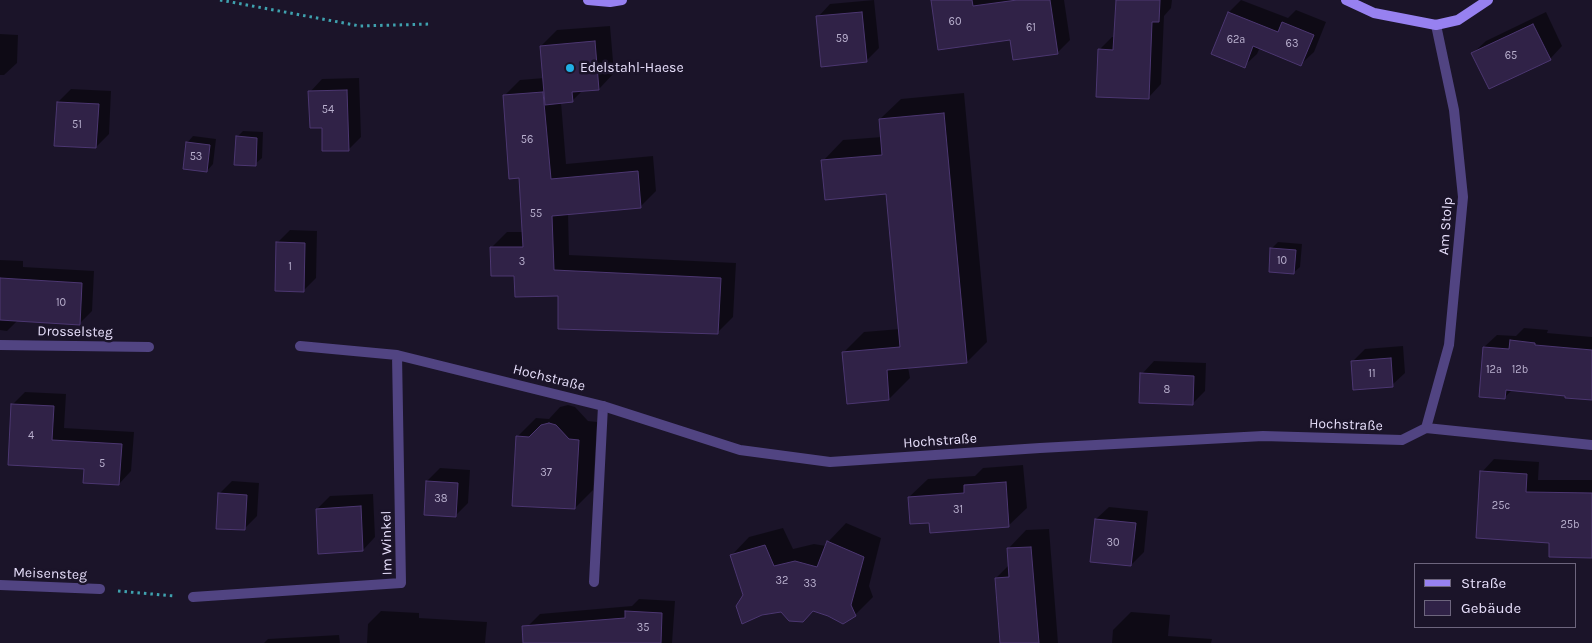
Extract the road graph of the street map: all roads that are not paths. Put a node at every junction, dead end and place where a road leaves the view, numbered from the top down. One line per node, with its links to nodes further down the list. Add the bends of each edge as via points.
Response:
1 (588, 0): 2 (main road)
2 (622, 0)
3 (1346, 0): 5 (main road, via 1374,13)
4 (1488, 0): 5 (main road, via 1458,20)
5 (1436, 25): 11 (street, Am Stolp, via 1454,110 1463,197 1449,345)
6 (0, 345): 8 (street, Drosselsteg)
7 (300, 346): 9 (street, Hochstraße)
8 (149, 347)
9 (397, 355): 10 (street, Hochstraße); 16 (street, Im Winkel, via 401,583)
10 (603, 406): 11 (street, Hochstraße, via 740,450 830,462 1263,436 1402,440); 13 (street)
11 (1426, 428): 12 (street)
12 (1592, 446)
13 (594, 582)
14 (0, 585): 15 (street, Meisensteg)
15 (100, 590)
16 (193, 597)

